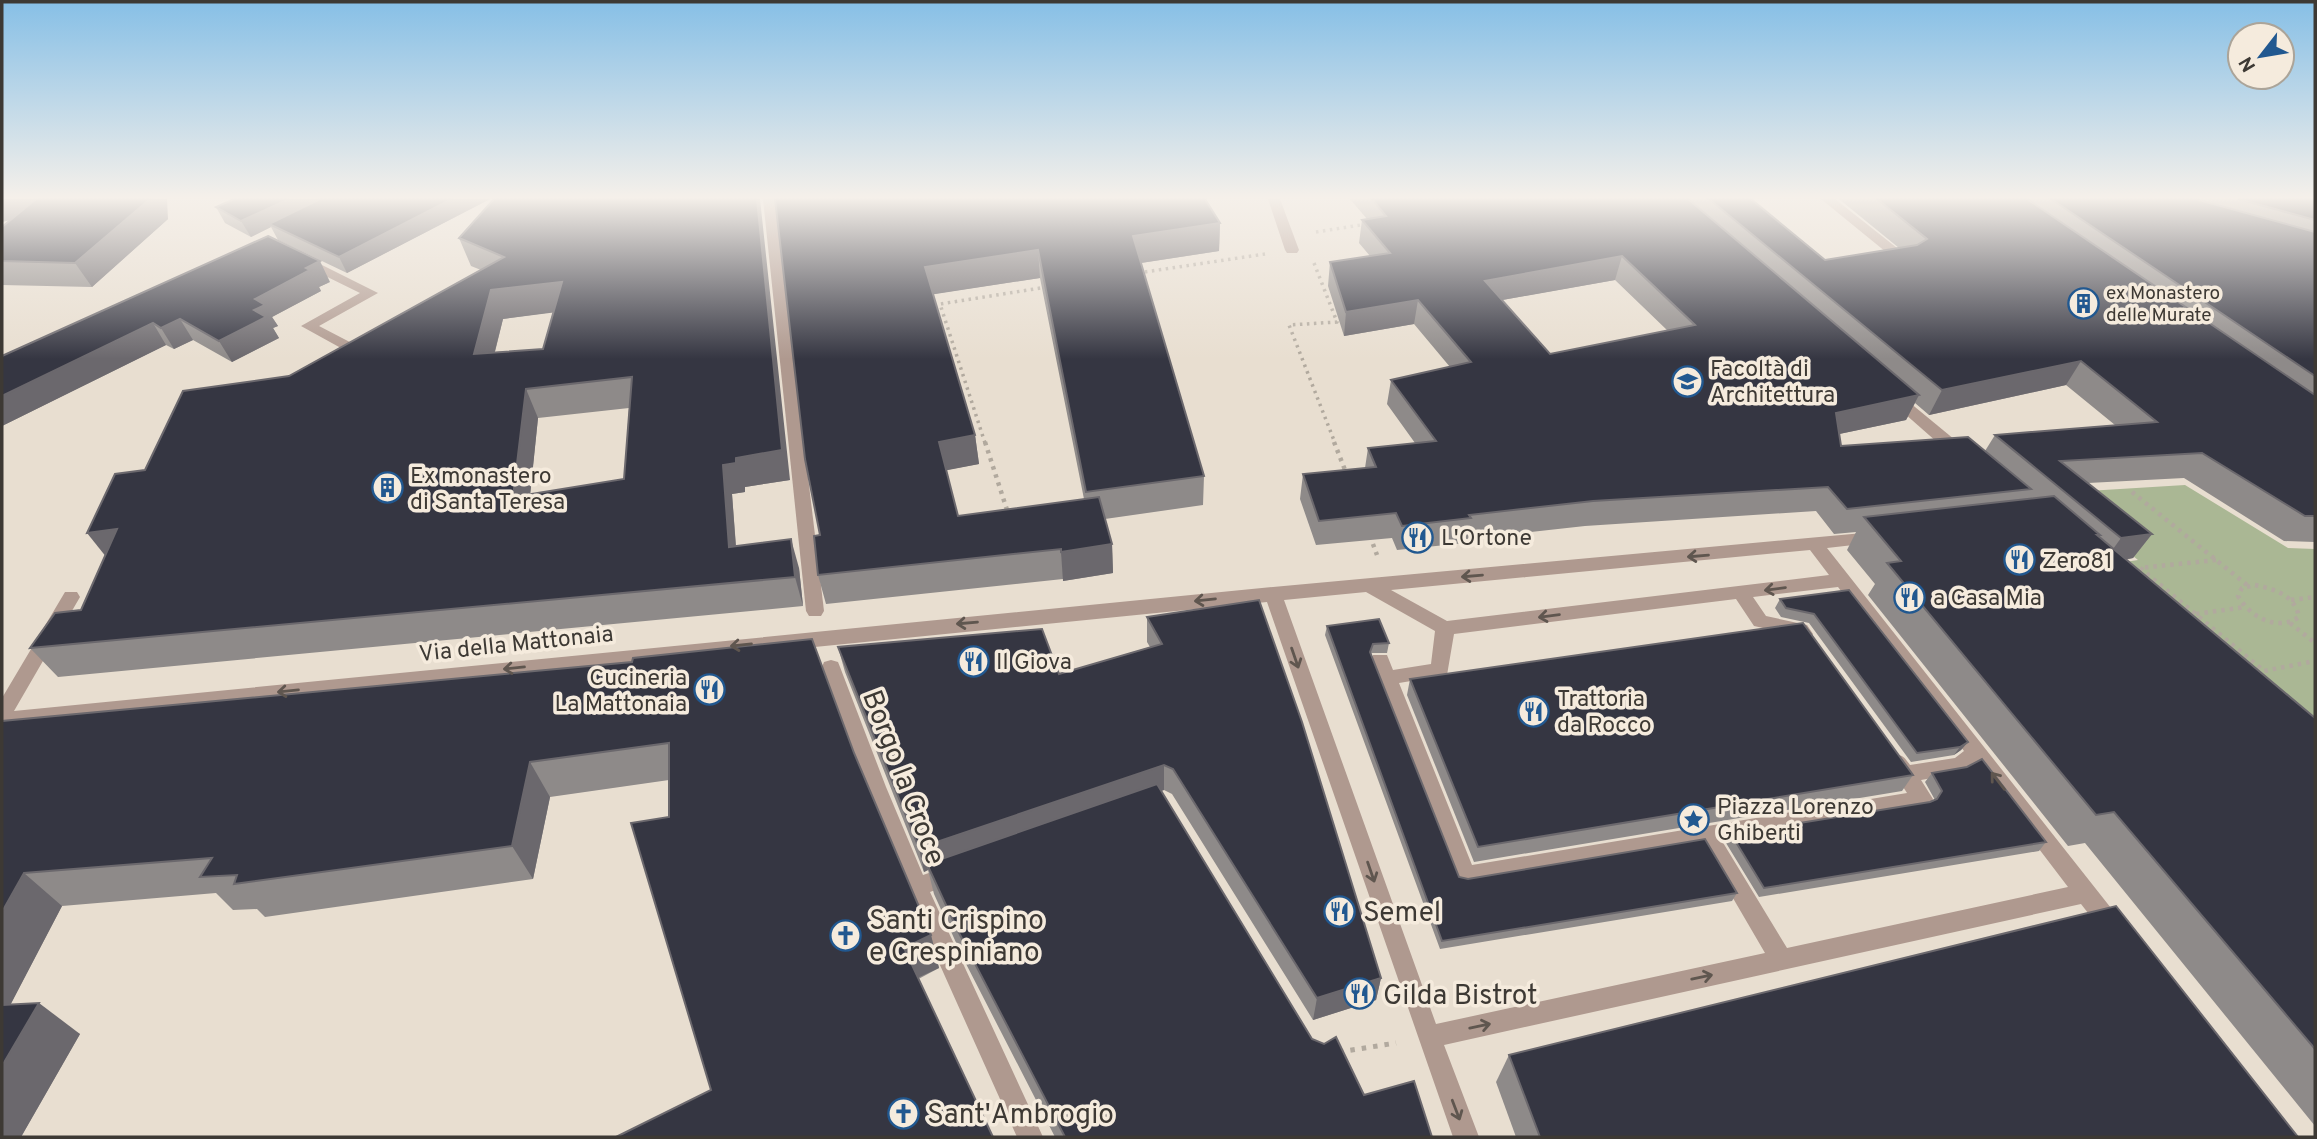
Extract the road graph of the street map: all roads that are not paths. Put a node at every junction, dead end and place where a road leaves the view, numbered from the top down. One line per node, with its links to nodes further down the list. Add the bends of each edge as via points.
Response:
1 (775, 252): 15 (street)
2 (1894, 252): 4 (street, via 1906,262)
3 (294, 255): 5 (street, via 371,293 308,326)
4 (1881, 267)
5 (364, 355)
6 (1880, 384): 7 (street)
7 (1975, 466)
8 (1895, 536): 9 (street)
9 (1815, 545): 10 (street); 11 (street, one-way to 11)
10 (1843, 580): 13 (street, one-way to 13); 22 (street)
11 (1368, 585): 12 (street); 16 (street)
12 (1273, 593): 20 (street, Via della Mattonaia, one-way to 20); 30 (street, one-way to 30)
13 (1741, 593): 16 (street, one-way to 16); 17 (street, via 1760,621 1801,630)
14 (71, 597): 19 (street)
15 (815, 611)
16 (1445, 628): 24 (street, via 1440,670 1383,669 1465,876)
17 (1817, 653)
18 (831, 667): 26 (street, Borgo la Croce)
19 (2, 715)
20 (2, 720)
21 (1887, 749): 23 (street)
22 (1977, 753): 23 (street, via 1960,765); 27 (street, one-way to 22)
23 (1906, 774): 24 (street, via 1923,799)
24 (1707, 835): 29 (street)
25 (978, 865): 26 (street)
26 (916, 887): 31 (street, Borgo la Croce)
27 (2085, 893): 28 (street); 29 (street)
28 (2128, 947)
29 (1781, 960): 30 (street, one-way to 29)
30 (1429, 1037): 32 (street, one-way to 32)
31 (1030, 1137)
32 (1466, 1137)

